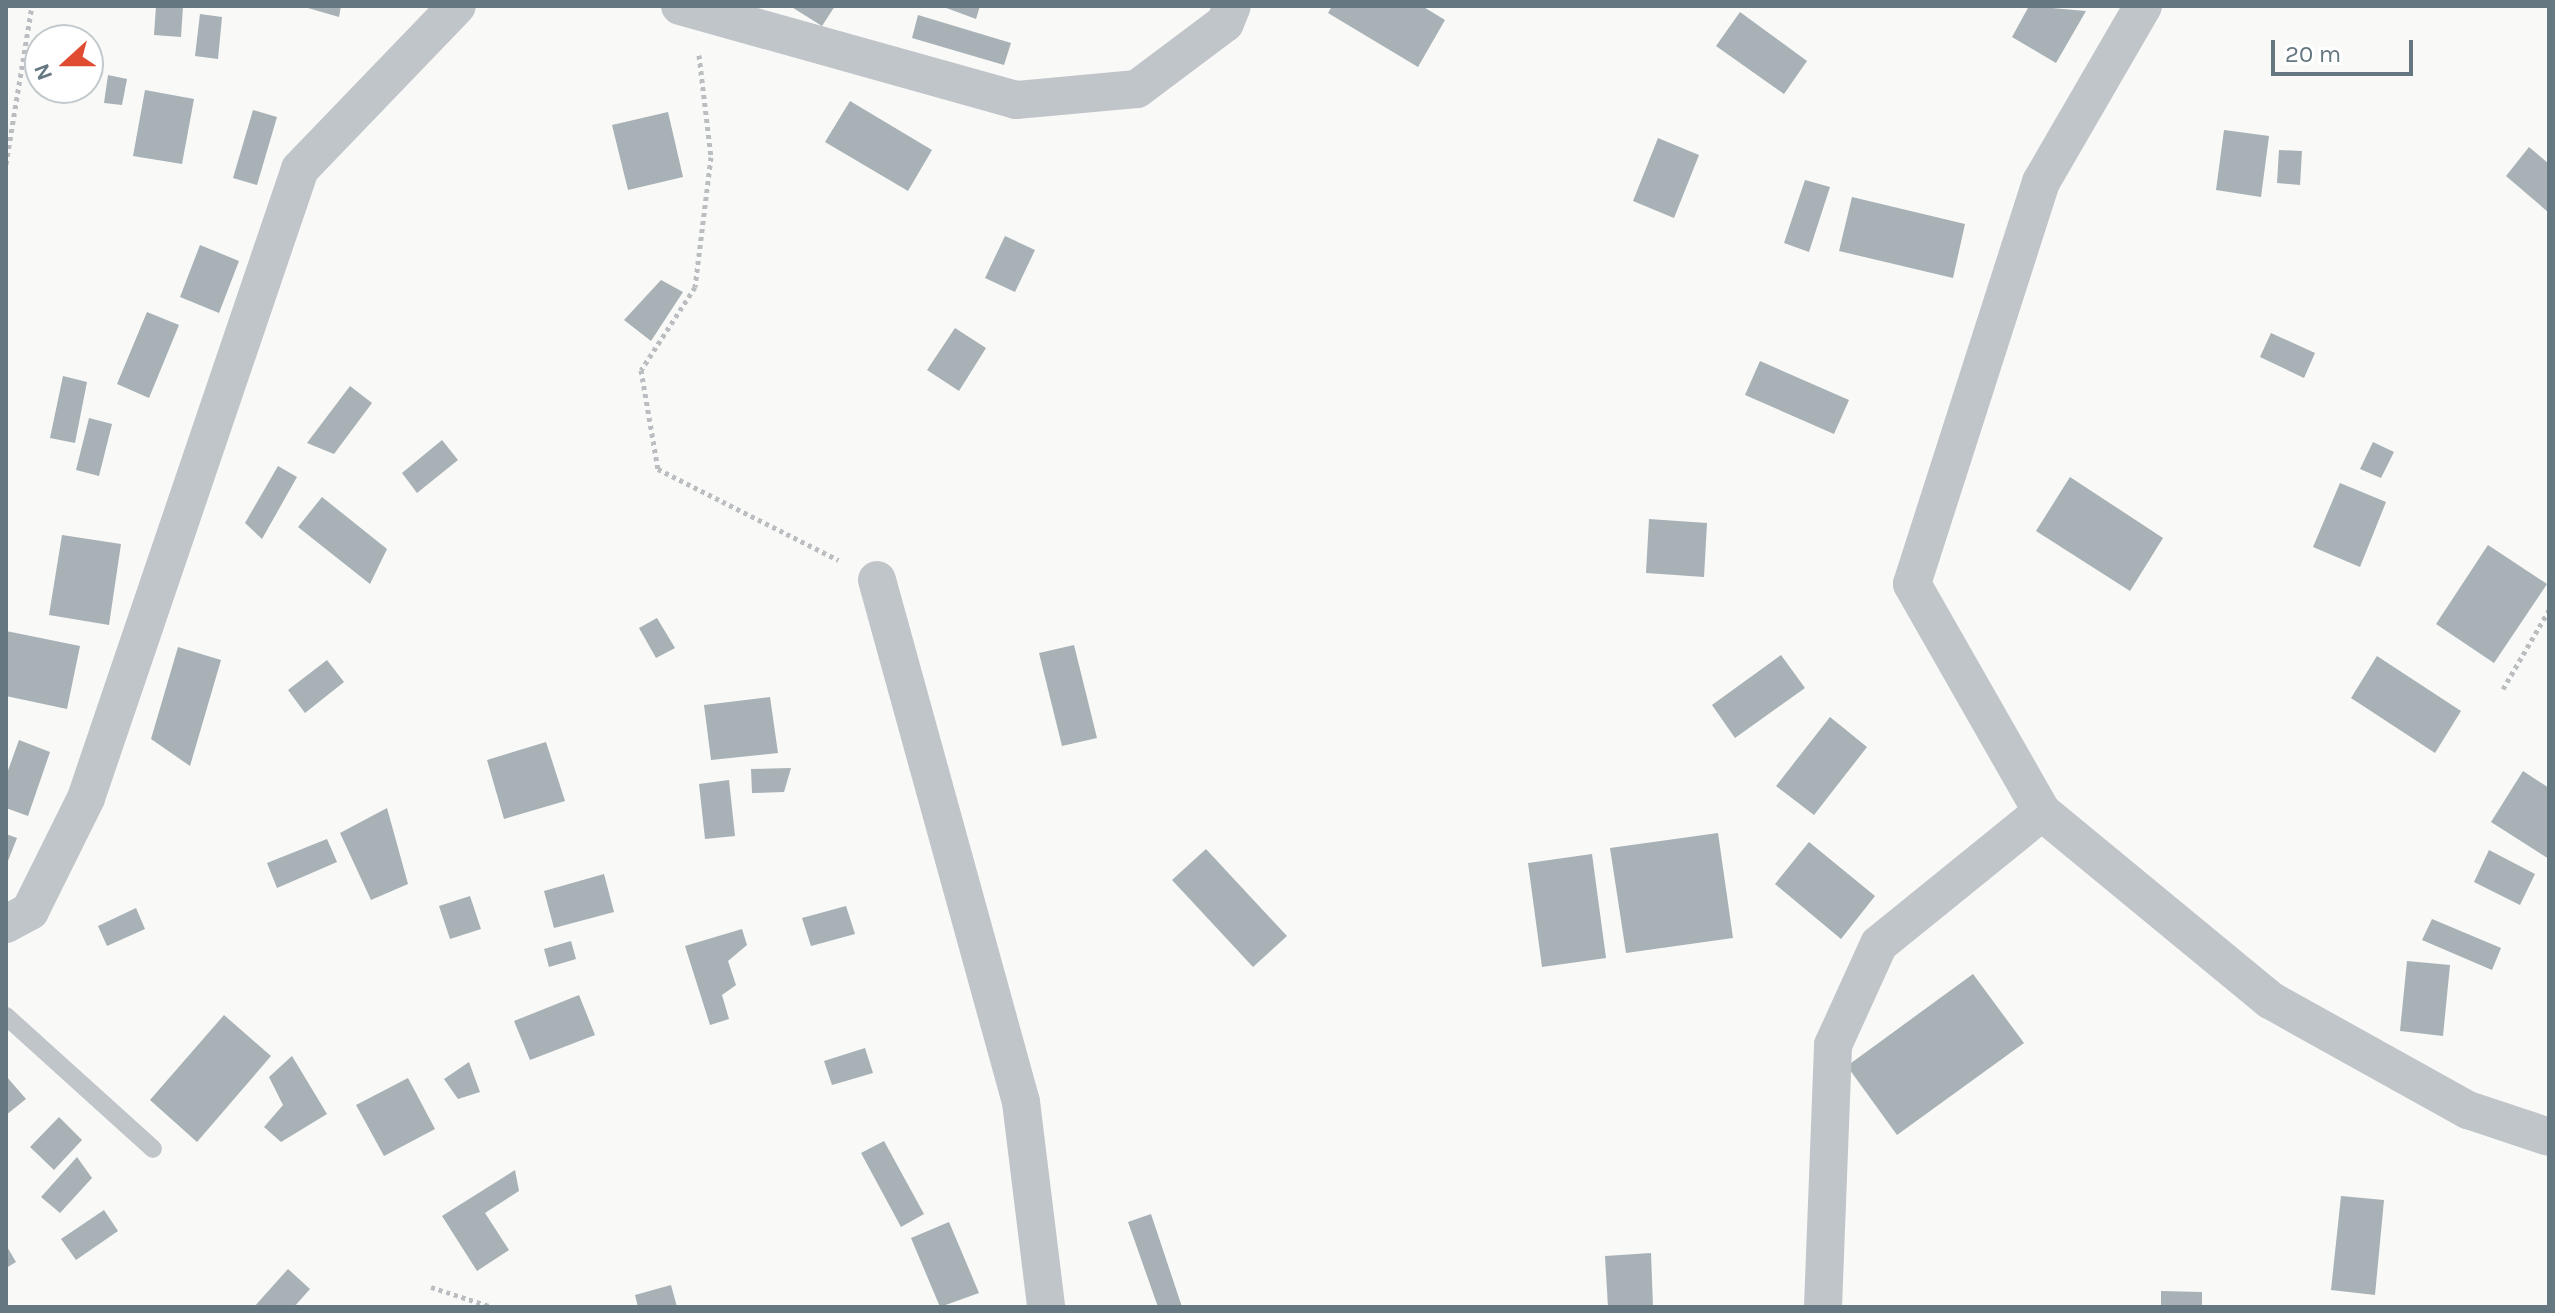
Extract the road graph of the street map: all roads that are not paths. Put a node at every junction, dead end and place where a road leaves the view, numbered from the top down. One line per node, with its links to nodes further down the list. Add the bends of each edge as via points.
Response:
1 (457, 6): 7 (street, via 300,169 86,798 30,911)
2 (1232, 6): 4 (street, via 1225,23 1137,89 1016,100)
3 (2143, 6): 6 (street, via 2041,182 1912,584)
4 (687, 8)
5 (877, 580): 11 (street, via 1021,1102)
6 (2042, 812): 9 (street, via 2270,1000 2468,1110); 12 (street, via 1879,944 1833,1045)
7 (6, 924)
8 (6, 1016): 10 (lane)
9 (2549, 1137)
10 (153, 1149)
11 (1046, 1307)
12 (1823, 1307)

